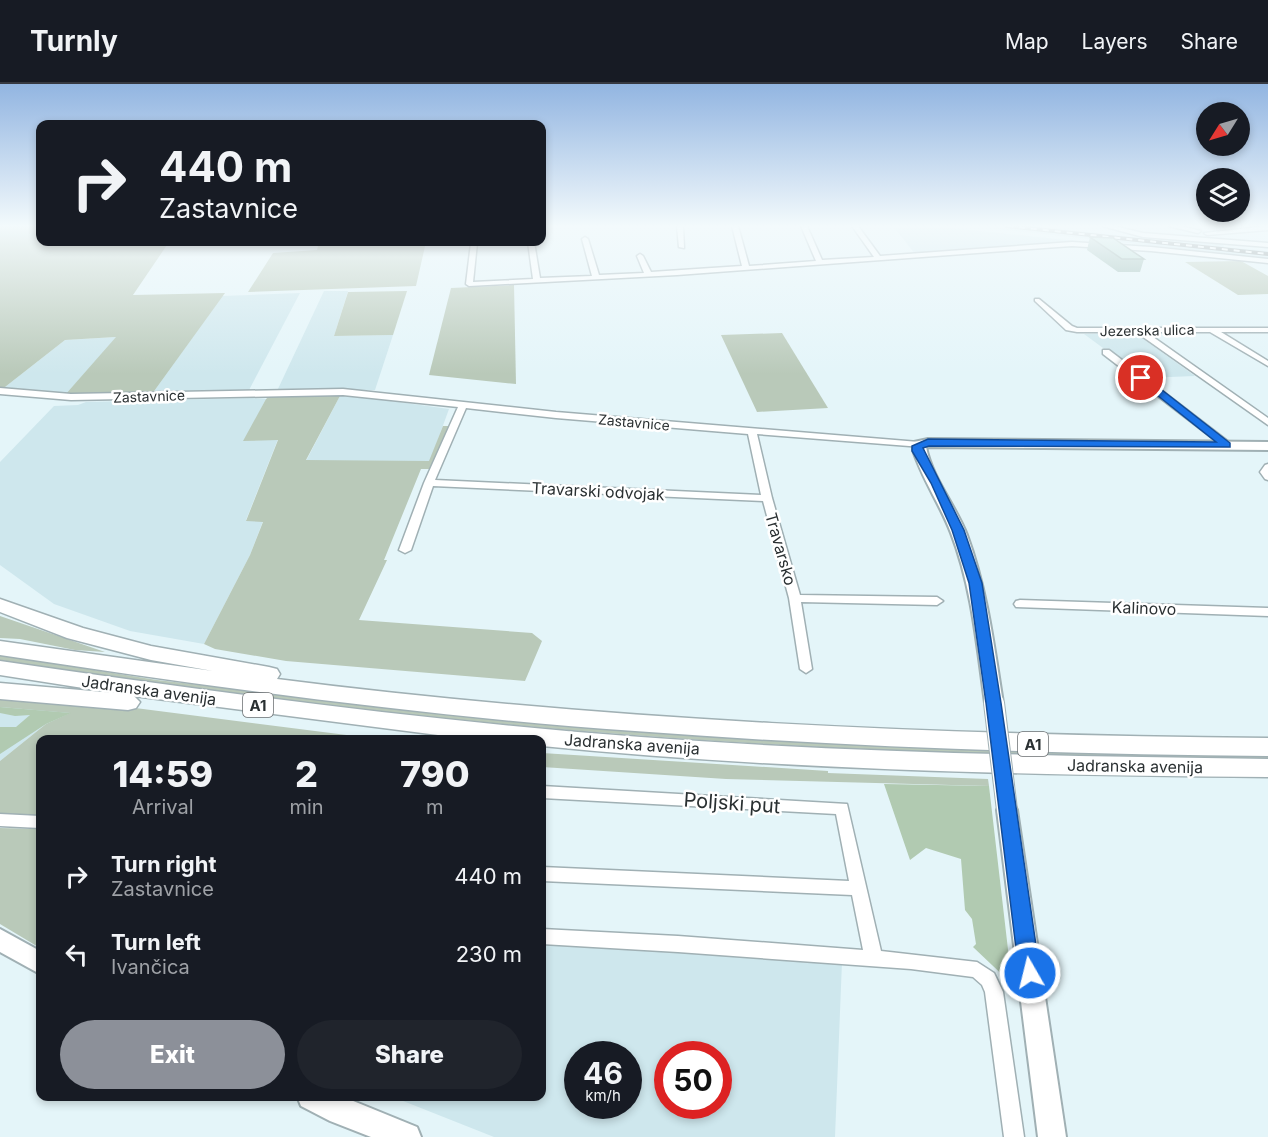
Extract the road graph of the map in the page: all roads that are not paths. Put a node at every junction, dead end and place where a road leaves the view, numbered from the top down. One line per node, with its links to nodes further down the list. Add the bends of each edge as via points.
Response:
1 (470, 275): 5 (street, via 469,284)
2 (536, 275): 5 (street)
3 (628, 275): 4 (street)
4 (596, 277): 5 (street)
5 (537, 281)
6 (1037, 300): 9 (street, Jezerska ulica, via 1069,328)
7 (1211, 329): 8 (street, Jezerska ulica); 9 (street, Jezerska ulica); 13 (street)
8 (1253, 329): 10 (street, Jezerska ulica); 11 (street)
9 (1138, 330): 16 (street)
10 (1268, 330)
11 (1268, 338)
12 (1106, 352): 19 (street)
13 (1268, 364)
14 (0, 391): 15 (street, Zastavnice, via 71,398 343,392)
15 (463, 405): 17 (street, Zastavnice); 23 (street)
16 (1268, 422)
17 (752, 431): 18 (street, Zastavnice); 24 (street, Travarsko)
18 (919, 445): 19 (main road, Zastavnice); 55 (main road, bridge, via 918,451 958,530 975,583)
19 (1227, 445): 20 (main road, Zastavnice)
20 (1268, 446)
21 (1268, 467): 22 (street)
22 (1268, 477)
23 (429, 483): 24 (street, Travarski odvojak); 25 (street)
24 (767, 498): 26 (street, Travarsko)
25 (405, 550)
26 (795, 598): 27 (street); 33 (street, Travarsko)
27 (937, 601)
28 (1020, 604): 30 (street, Kalinovo)
29 (0, 605): 35 (highway, via 75,633 179,660)
30 (1268, 612)
31 (0, 648): 35 (highway, Jadranska avenija / A1, via 251,685)
32 (0, 668): 37 (highway, Jadranska avenija / A1, via 257,705)
33 (806, 669)
34 (0, 691): 36 (highway, via 82,696)
35 (489, 710): 40 (highway, Jadranska avenija / A1, via 706,728 977,742)
36 (404, 735)
37 (516, 735)
38 (546, 738): 39 (highway, Jadranska avenija / A1)
39 (644, 746): 41 (highway, via 579,752); 42 (highway, Jadranska avenija / A1, via 996,764)
40 (1268, 747)
41 (546, 748)
42 (1268, 768)
43 (546, 792): 47 (street, Poljski put, via 842,808)
44 (0, 820): 45 (street)
45 (36, 822)
46 (546, 874): 47 (street)
47 (859, 888): 50 (street, Poljski put)
48 (546, 937): 50 (street)
49 (0, 939): 51 (main road)
50 (874, 958): 54 (street, via 977,970 988,979 994,992)
51 (36, 961)
52 (321, 1101): 53 (main road)
53 (407, 1137)
54 (1014, 1137)
55 (1052, 1137)

